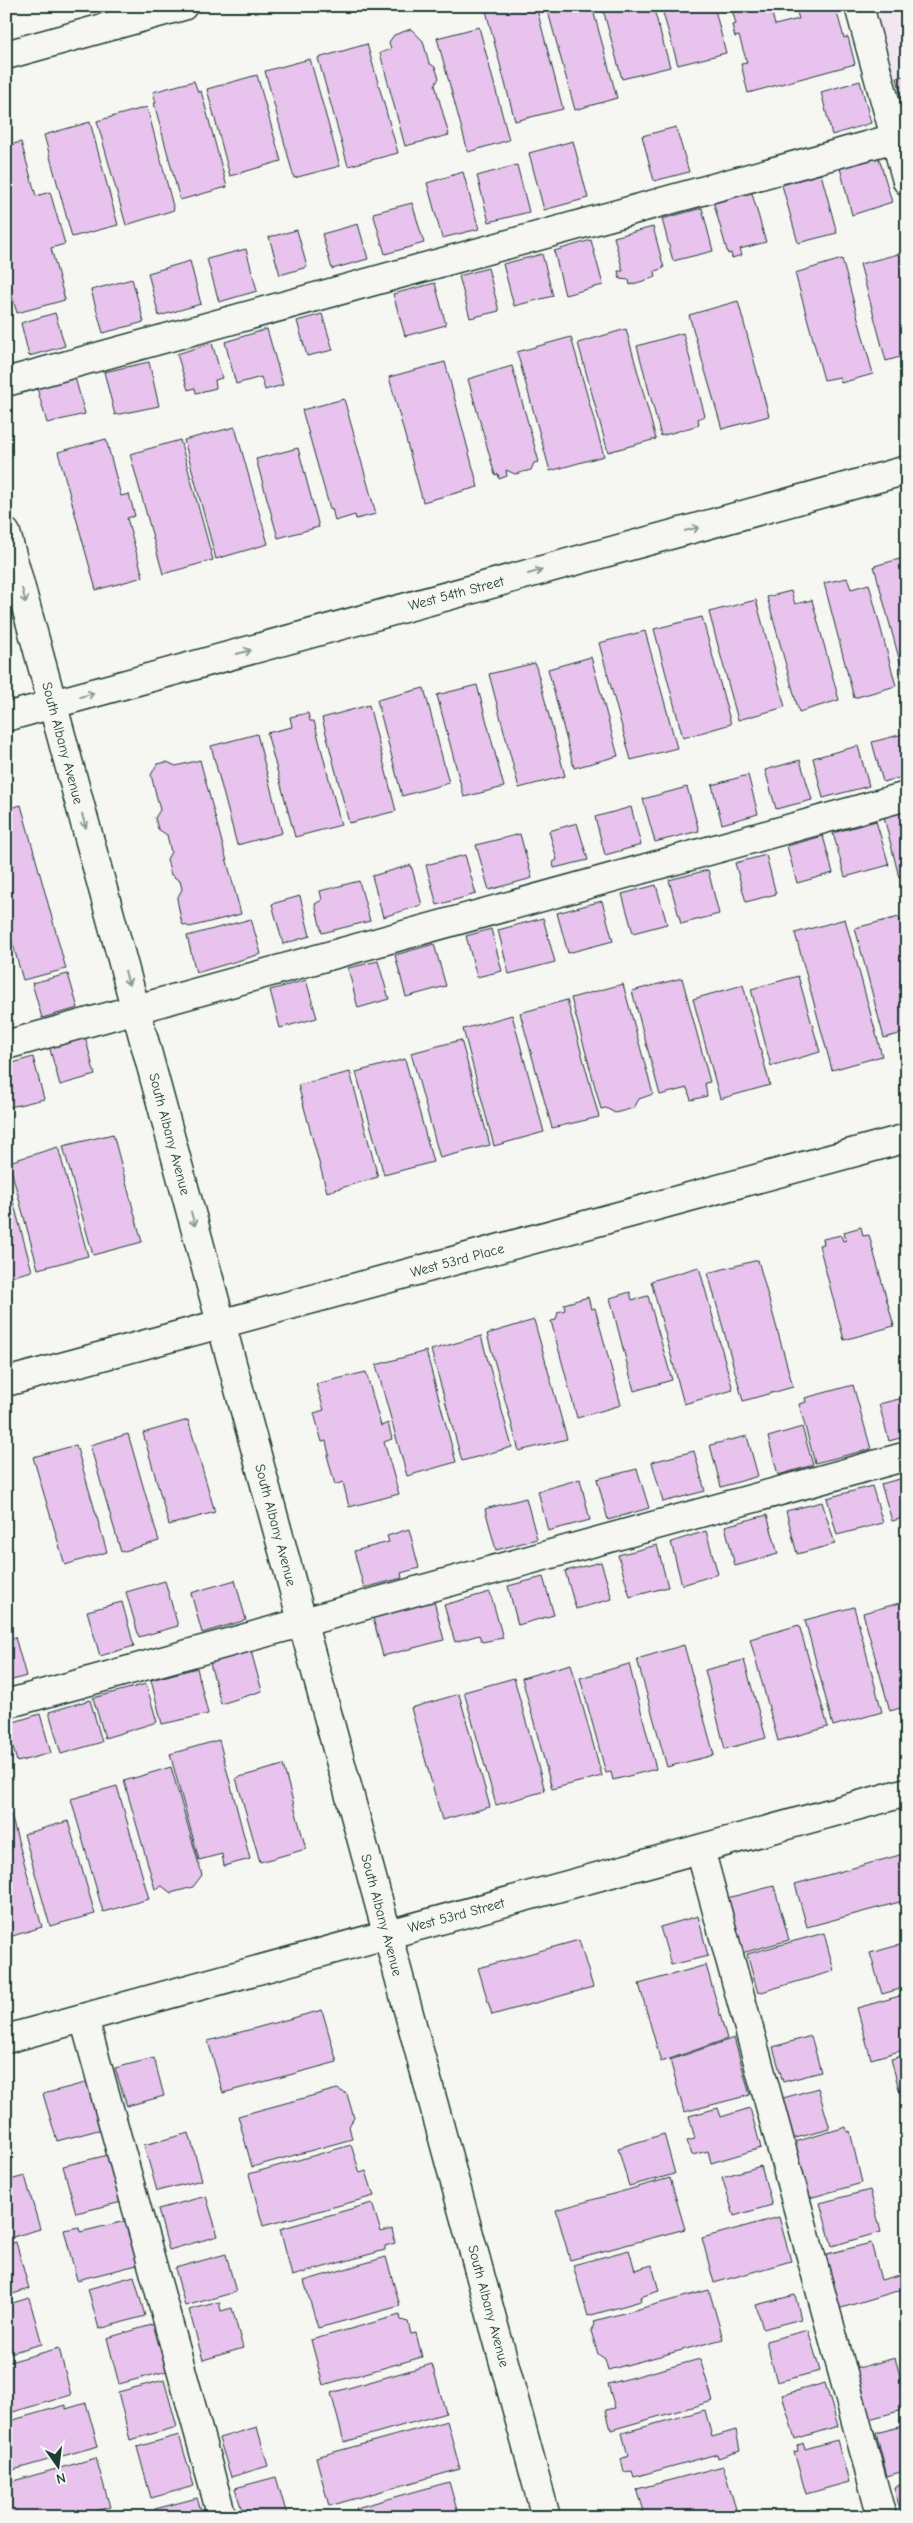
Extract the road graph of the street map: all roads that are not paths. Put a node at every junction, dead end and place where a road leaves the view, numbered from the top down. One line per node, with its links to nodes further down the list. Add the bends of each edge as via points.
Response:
1 (183, 6): 3 (street)
2 (859, 6): 4 (street)
3 (6, 55)
4 (895, 138): 5 (street); 6 (street)
5 (907, 181)
6 (6, 382)
7 (907, 470): 9 (street, West 54th Street, one-way to 7)
8 (6, 532): 9 (street, South Albany Avenue, one-way to 9)
9 (53, 704): 10 (street, West 54th Street); 12 (street, South Albany Avenue, one-way to 12)
10 (6, 717)
11 (907, 796): 12 (street)
12 (136, 1009): 13 (street); 15 (street, South Albany Avenue, one-way to 15)
13 (6, 1045)
14 (907, 1138): 15 (street, West 53rd Place)
15 (222, 1324): 16 (street, West 53rd Place); 18 (street, South Albany Avenue)
16 (6, 1382)
17 (907, 1456): 18 (street)
18 (302, 1621): 19 (street); 22 (street, South Albany Avenue)
19 (6, 1704)
20 (907, 1792): 21 (street, West 53rd Street)
21 (700, 1849): 22 (street, West 53rd Street); 27 (street)
22 (388, 1934): 23 (street, West 53rd Street); 26 (street, South Albany Avenue)
23 (84, 2018): 24 (street, West 53rd Street); 25 (street)
24 (6, 2039)
25 (222, 2517)
26 (546, 2517)
27 (882, 2517)

